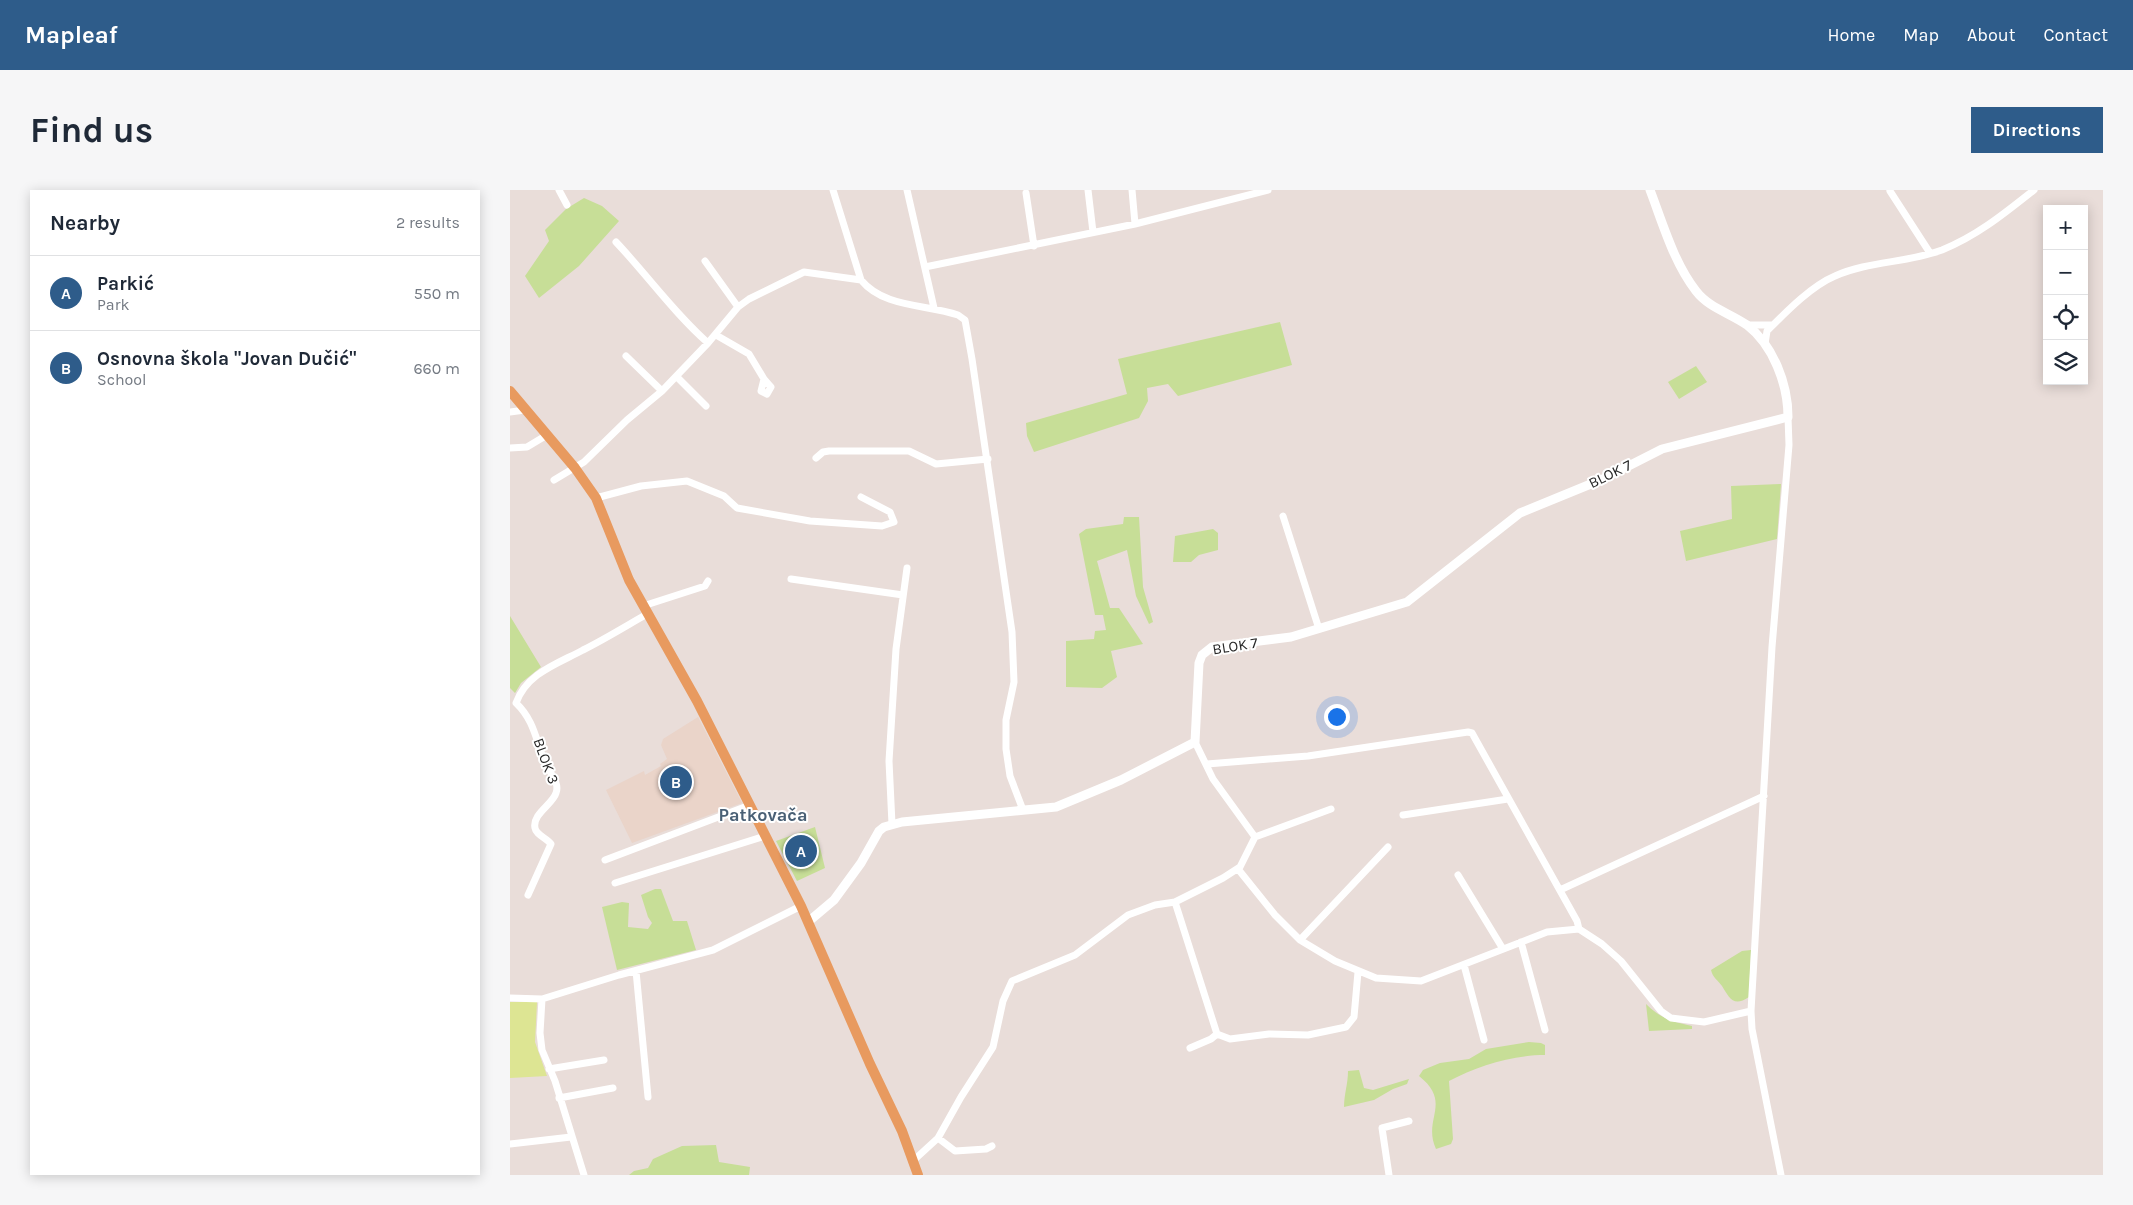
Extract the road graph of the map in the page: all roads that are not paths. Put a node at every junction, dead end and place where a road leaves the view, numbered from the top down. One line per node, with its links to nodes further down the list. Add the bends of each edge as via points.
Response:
1 (559, 190): 11 (street)
2 (834, 190): 19 (street)
3 (907, 190): 18 (street)
4 (1088, 190): 13 (street)
5 (1132, 190): 12 (street)
6 (1268, 190): 12 (street)
7 (1650, 190): 22 (street, via 1670,242 1696,291 1704,300)
8 (2034, 190): 16 (street, via 1984,228 1960,242)
9 (1890, 191): 16 (street)
10 (1026, 193): 15 (street)
11 (567, 206)
12 (1135, 224): 13 (street)
13 (1093, 232): 15 (street)
14 (616, 242): 25 (street, via 681,319)
15 (1034, 246): 18 (street)
16 (1930, 253): 23 (street, via 1834,276 1821,283)
17 (705, 261): 20 (street)
18 (925, 267): 21 (street)
19 (861, 280): 20 (street, via 804,272 769,287); 21 (street, via 870,291 885,298)
20 (738, 307): 24 (street)
21 (934, 308): 39 (street, via 965,320)
22 (1747, 325): 23 (street); 26 (street)
23 (1773, 325): 26 (street, via 1767,331)
24 (716, 335): 25 (street); 29 (street, via 749,354)
25 (708, 344): 28 (street)
26 (1765, 344): 35 (street, via 1787,393)
27 (626, 356): 31 (street)
28 (677, 377): 31 (street); 32 (street)
29 (764, 379)
30 (510, 391): 33 (main road)
31 (662, 391): 40 (street)
32 (706, 406)
33 (525, 410): 34 (street); 36 (main road)
34 (510, 412)
35 (1788, 417): 50 (street, BLOK 7, via 1662,448 1604,479 1520,513 1407,602); 54 (street, via 1789,445 1772,647)
36 (547, 435): 37 (street, via 527,447); 40 (main road)
37 (510, 448)
38 (816, 458): 39 (street, via 829,451 909,451 936,464)
39 (988, 459): 58 (street, via 1012,632 1014,682 1006,720 1006,749 1010,776)
40 (575, 468): 41 (street); 43 (main road)
41 (554, 480)
42 (862, 496): 43 (street, via 890,512 894,522 882,526 810,521 737,508 724,496 687,481 642,486)
43 (596, 498): 49 (main road, via 629,580)
44 (1283, 516): 50 (street)
45 (907, 568): 48 (street)
46 (791, 579): 48 (street)
47 (708, 581): 49 (street, BLOK 3, via 705,586)
48 (903, 595): 60 (street, via 888,762)
49 (645, 610): 51 (street, BLOK 3, via 541,672 525,685); 56 (main road, via 697,701)
50 (1320, 629): 52 (street, BLOK 7, via 1291,637 1212,647 1202,655)
51 (513, 706): 69 (street, BLOK 3, via 538,736 546,764 557,785 556,794 536,819 536,832 551,844)
52 (1195, 742): 53 (street); 58 (street, via 1121,780 1056,807)
53 (1207, 764): 55 (street, via 1308,756 1468,732); 62 (street, via 1213,779)
54 (1764, 796): 68 (street); 82 (street)
55 (1508, 799): 59 (street); 68 (street)
56 (750, 805): 61 (main road); 64 (street)
57 (1331, 809): 62 (street)
58 (1023, 810): 60 (street)
59 (1403, 815)
60 (892, 824): 72 (street, via 879,831 834,900)
61 (765, 836): 67 (street); 71 (main road)
62 (1256, 837): 65 (street)
63 (1388, 847): 74 (street)
64 (605, 860)
65 (1238, 869): 70 (street); 74 (street, via 1275,916)
66 (1458, 875): 76 (street)
67 (615, 883)
68 (1560, 890): 73 (street)
69 (528, 895)
70 (1175, 902): 84 (street); 94 (street, via 1128,915 1075,956 1012,981 1003,1001 993,1047)
71 (801, 906): 72 (main road); 78 (street, via 713,950)
72 (808, 922): 97 (main road)
73 (1579, 929): 75 (street, via 1546,932); 82 (street, via 1621,961 1661,1011 1671,1018 1704,1022)
74 (1300, 940): 79 (street)
75 (1521, 942): 76 (street); 83 (street)
76 (1503, 949): 77 (street)
77 (1464, 965): 79 (street, via 1421,981 1392,981); 85 (street)
78 (636, 971): 81 (street); 90 (street)
79 (1358, 972): 84 (street, via 1354,1017 1346,1027 1308,1034 1230,1039)
80 (510, 998): 81 (street)
81 (542, 999): 88 (street, via 540,1033)
82 (1751, 1012): 101 (street)
83 (1545, 1030)
84 (1217, 1034): 86 (street)
85 (1484, 1040)
86 (1190, 1048)
87 (604, 1060): 88 (street)
88 (549, 1069): 91 (street)
89 (613, 1088): 91 (street)
90 (648, 1097)
91 (560, 1098): 93 (street)
92 (1409, 1121): 100 (street, via 1382,1128)
93 (571, 1137): 95 (street); 98 (street)
94 (938, 1138): 96 (street, via 955,1151 986,1150); 97 (street)
95 (510, 1144)
96 (992, 1146)
97 (914, 1160): 99 (main road)
98 (584, 1175)
99 (918, 1175)
100 (1389, 1175)
101 (1781, 1175)

